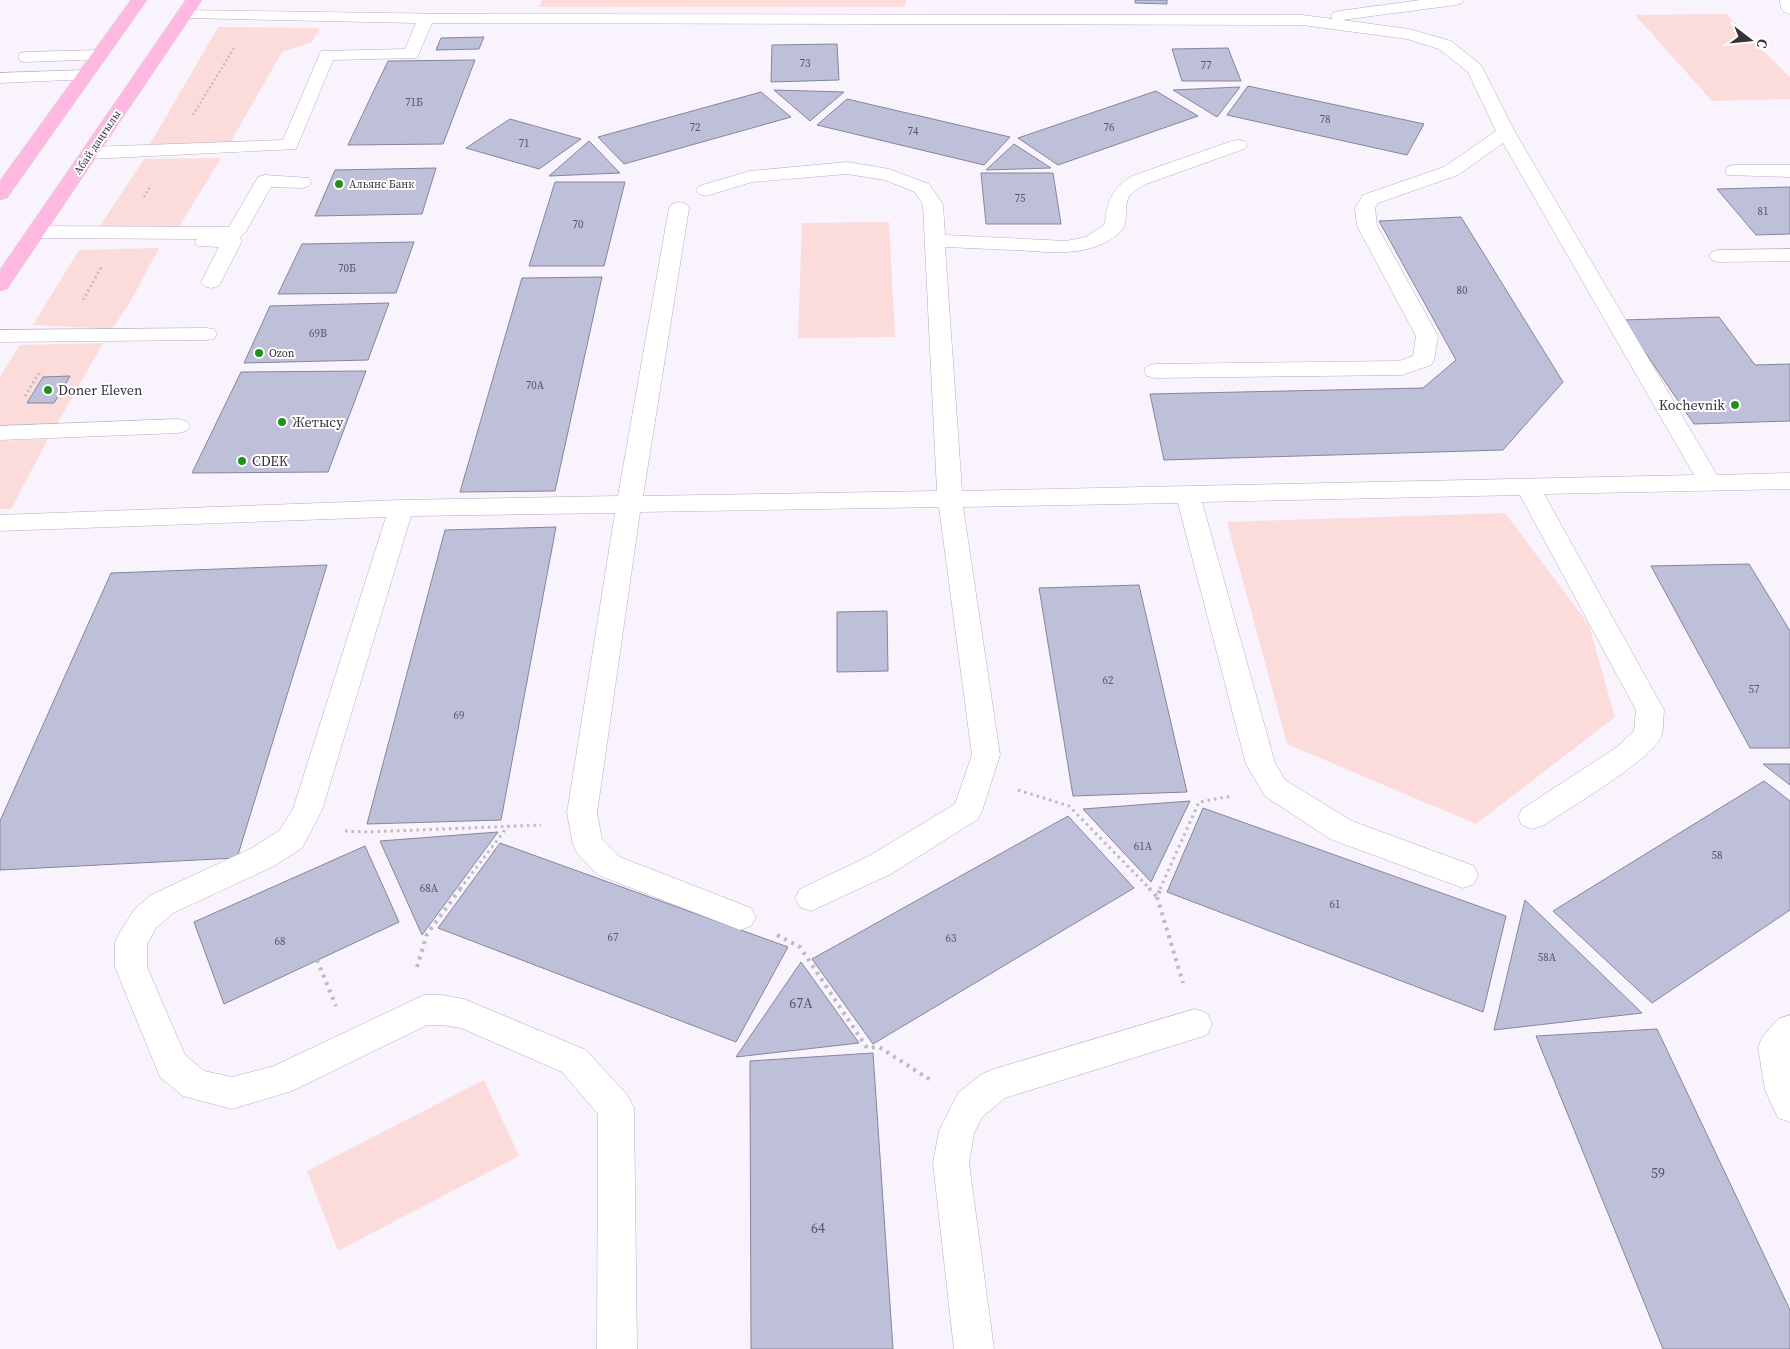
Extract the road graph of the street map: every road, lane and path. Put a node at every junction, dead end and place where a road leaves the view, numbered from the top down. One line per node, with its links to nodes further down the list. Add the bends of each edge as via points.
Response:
1 (139, 0): 11 (main road)
2 (1178, 0): 9 (lane)
3 (1456, 0): 10 (lane)
4 (1788, 0): 7 (lane)
5 (190, 6): 6 (lane); 17 (main road, Абай даңғылы)
6 (339, 8): 8 (lane)
7 (1790, 9)
8 (426, 18): 9 (lane, via 997,13); 17 (lane, via 412,54 327,55 290,144)
9 (1177, 20): 10 (lane)
10 (1302, 20): 15 (lane, via 1408,34 1445,45 1475,69)
11 (100, 55): 12 (lane); 13 (main road)
12 (26, 57)
13 (85, 75): 14 (lane); 22 (main road)
14 (0, 78)
15 (1506, 132): 32 (lane, via 1451,171 1370,200 1365,208 1367,226 1426,336 1423,360 1402,368); 36 (lane)
16 (1238, 145): 25 (lane, via 1139,180 1124,189 1117,200 1115,226 1100,239 1085,244 1066,247)
17 (90, 153): 24 (main road, Абай даңғылы)
18 (1734, 171): 19 (lane)
19 (1790, 171)
20 (302, 182): 24 (lane, via 265,181 235,233)
21 (706, 190): 25 (lane, via 750,177 847,168 889,175 922,188 933,205)
22 (0, 194)
23 (679, 208): 40 (lane)
24 (31, 239): 28 (lane, via 232,241); 29 (main road, Абай даңғылы)
25 (935, 240): 39 (lane)
26 (1790, 255): 27 (lane)
27 (1719, 256)
28 (211, 282)
29 (0, 285)
30 (206, 334): 31 (lane)
31 (0, 336)
32 (1155, 371)
33 (178, 426): 34 (lane)
34 (0, 433)
35 (1790, 481): 36 (lane)
36 (1710, 482): 37 (lane)
37 (1528, 487): 38 (lane); 45 (lane, via 1650,710 1648,735 1627,755)
38 (1188, 494): 39 (lane); 44 (lane, via 1261,764)
39 (950, 499): 40 (lane); 43 (lane, via 986,755)
40 (628, 504): 41 (lane); 46 (lane, via 582,813)
41 (401, 508): 42 (lane); 48 (lane, via 307,810)
42 (0, 523)
43 (978, 777): 50 (path, via 1069,806); 51 (lane, via 966,810 880,865)
44 (1275, 788): 49 (lane, via 1341,830); 50 (path, via 1199,802)
45 (1533, 817)
46 (584, 824): 47 (path); 52 (lane, via 588,844 609,866)
47 (508, 826): 48 (path, via 368,832); 54 (path, via 427,934)
48 (297, 828): 57 (lane, via 291,840 263,857 162,904 145,919 131,942 132,968 172,1066 195,1085 232,1093 280,1080)
49 (1463, 875)
50 (1157, 897): 55 (path)
51 (812, 898)
52 (740, 918): 58 (path, via 800,946 867,1048 879,1047)
53 (317, 960): 57 (path)
54 (401, 1020): 57 (lane); 60 (lane, via 424,1010 464,1014 574,1061 616,1108)
55 (1195, 1024): 58 (lane, via 994,1085)
56 (1790, 1030): 59 (lane, via 1775,1048 1782,1090)
57 (352, 1044)
58 (970, 1105): 61 (lane, via 957,1130 951,1163)
59 (1790, 1106)
60 (617, 1349)
61 (974, 1349)

